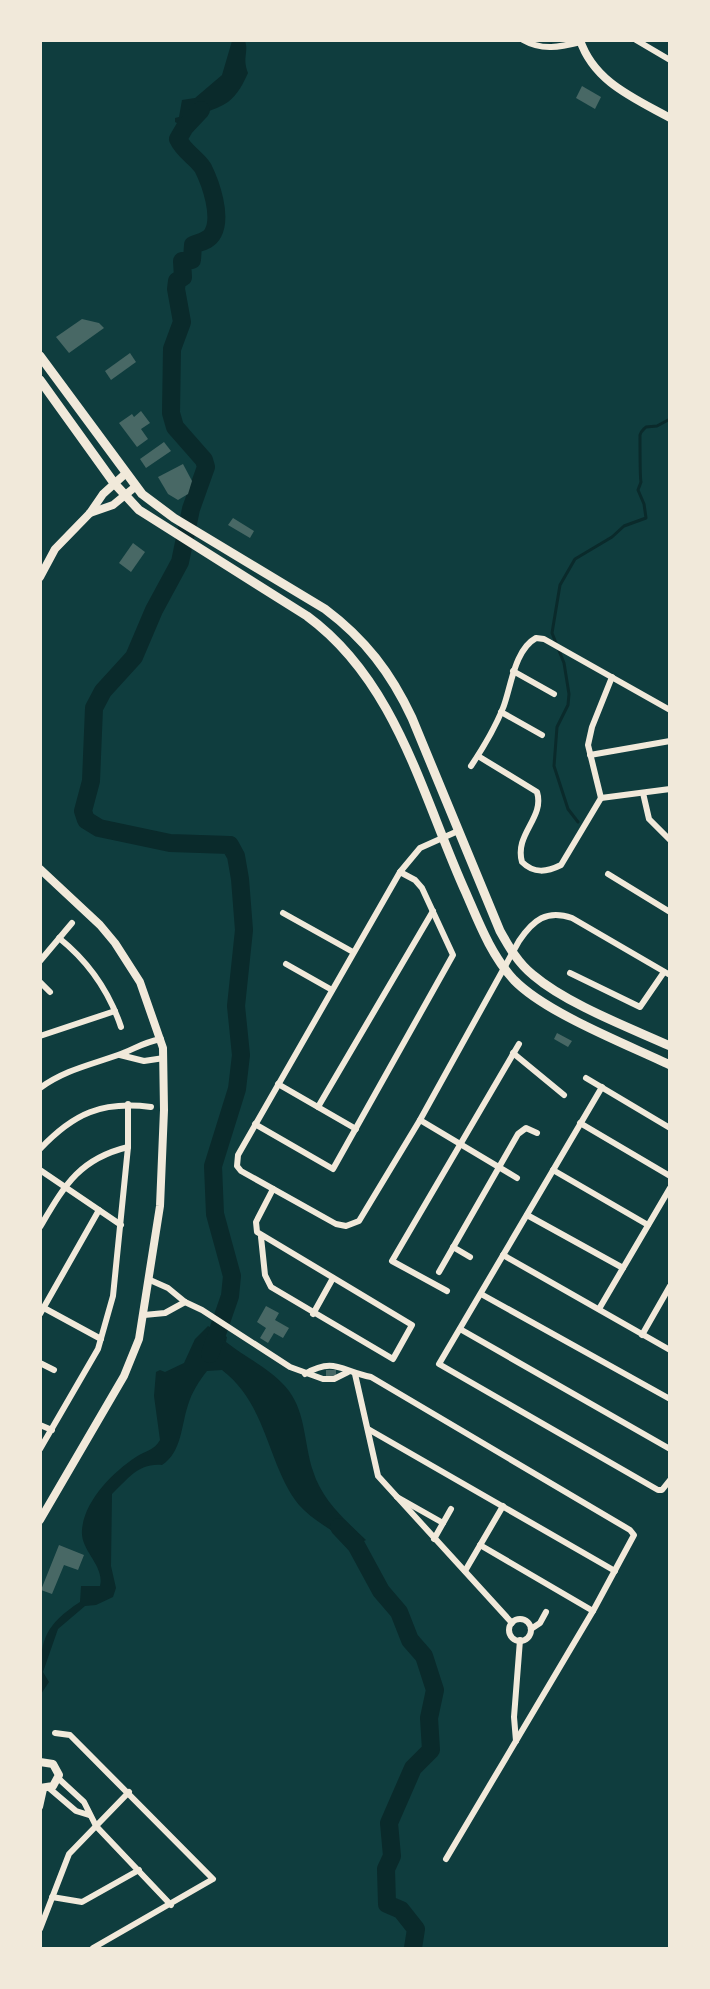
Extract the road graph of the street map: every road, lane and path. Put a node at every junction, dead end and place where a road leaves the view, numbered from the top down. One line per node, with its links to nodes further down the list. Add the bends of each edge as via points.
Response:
1 (523, 40): 3 (street, via 549,48)
2 (636, 40): 4 (street)
3 (581, 41): 5 (street, via 606,80)
4 (669, 60)
5 (669, 118)
6 (40, 356): 8 (main road)
7 (40, 380): 9 (main road)
8 (66, 392): 9 (main road); 10 (main road)
9 (55, 399): 11 (main road)
10 (124, 474): 11 (street); 12 (main road)
11 (114, 483): 13 (main road); 14 (street)
12 (135, 487): 13 (street); 29 (main road, via 174,518 326,609 372,651 400,692)
13 (124, 496): 14 (street, via 113,505); 30 (main road, via 167,530 308,616 358,663 377,688 396,726)
14 (90, 513): 15 (street, via 55,549)
15 (40, 577)
16 (513, 671): 17 (street, via 532,640 544,639); 18 (street); 20 (street)
17 (612, 677): 19 (street); 23 (street, via 589,736)
18 (554, 694)
19 (669, 710)
20 (501, 712): 21 (street); 24 (street)
21 (542, 735)
22 (669, 741): 23 (street)
23 (590, 755): 28 (street)
24 (478, 756): 25 (street); 28 (street, via 537,792 539,807 520,845 522,862 528,868 543,871 561,865)
25 (471, 766)
26 (669, 789): 27 (street)
27 (643, 793): 28 (street); 31 (street, via 649,819)
28 (601, 798)
29 (458, 831): 30 (street); 41 (main road)
30 (442, 838): 33 (street, via 414,852); 44 (main road, via 487,941)
31 (669, 840)
32 (40, 869): 53 (street, via 115,943 140,982)
33 (400, 872): 35 (street, via 419,883); 40 (street)
34 (608, 874): 36 (street)
35 (433, 910): 67 (street); 72 (street, via 453,955)
36 (669, 912)
37 (283, 913): 40 (street)
38 (72, 923): 39 (street)
39 (59, 938): 42 (street); 50 (street, via 93,971)
40 (353, 952): 48 (street)
41 (513, 953): 44 (street); 45 (street, via 534,922 557,914 572,918); 55 (main road, via 532,975 551,988)
42 (40, 961)
43 (286, 964): 48 (street)
44 (504, 969): 59 (main road, via 542,1002); 68 (street)
45 (667, 972): 46 (street, via 640,1008)
46 (570, 973)
47 (40, 982): 49 (street)
48 (332, 990): 61 (street)
49 (50, 992)
50 (115, 1011): 51 (street); 52 (street)
51 (121, 1027)
52 (40, 1036)
53 (161, 1039): 57 (street, via 140,1043); 58 (street)
54 (519, 1044): 56 (street)
55 (669, 1046)
56 (513, 1053): 64 (street); 74 (street)
57 (120, 1055): 58 (street, via 144,1061); 63 (street, via 76,1067)
58 (164, 1058): 97 (street, via 162,1172)
59 (669, 1065)
60 (586, 1078): 62 (street)
61 (278, 1084): 67 (street); 70 (street)
62 (602, 1087): 69 (street); 71 (street)
63 (40, 1088)
64 (564, 1095)
65 (128, 1104): 66 (street); 75 (street); 76 (street, via 99,1109 70,1121)
66 (151, 1107)
67 (318, 1107): 72 (street)
68 (420, 1120): 74 (street); 84 (street, via 364,1216 353,1225 336,1224)
69 (580, 1123): 79 (street); 80 (street)
70 (255, 1124): 72 (street, via 333,1169); 84 (street, via 237,1155 237,1166)
71 (669, 1128)
72 (356, 1130)
73 (537, 1133): 77 (street, via 522,1130)
74 (459, 1143): 77 (street); 99 (street, via 393,1261)
75 (128, 1147): 82 (street, via 93,1159); 88 (street)
76 (40, 1149)
77 (499, 1166): 81 (street); 91 (street)
78 (40, 1170): 82 (street)
79 (553, 1170): 86 (street); 87 (street)
80 (669, 1176)
81 (517, 1178)
82 (64, 1186): 85 (street); 89 (street)
83 (669, 1188): 87 (street)
84 (273, 1189): 90 (street, via 256,1222)
85 (99, 1210): 88 (street); 103 (street)
86 (527, 1215): 92 (street); 94 (street)
87 (648, 1225): 94 (street)
88 (121, 1226): 108 (street, via 113,1296)
89 (40, 1227)
90 (261, 1237): 96 (street); 104 (street, via 267,1282)
91 (453, 1247): 93 (street); 95 (street)
92 (503, 1255): 100 (street); 102 (street)
93 (470, 1257)
94 (623, 1268): 102 (street)
95 (439, 1272)
96 (333, 1278): 104 (street); 104 (street, via 412,1324 393,1359)
97 (150, 1280): 101 (street); 105 (street)
98 (669, 1286): 107 (street)
99 (447, 1292)
100 (481, 1294): 106 (street); 115 (street)
101 (185, 1302): 105 (street, via 165,1313); 113 (street)
102 (599, 1309): 107 (street)
103 (42, 1311): 108 (street)
104 (313, 1314)
105 (144, 1315): 125 (street, via 124,1376)
106 (460, 1329): 120 (street); 121 (street, via 439,1365 658,1490)
107 (642, 1335): 109 (street)
108 (101, 1339): 118 (street)
109 (669, 1350)
110 (40, 1363): 111 (street)
111 (54, 1370)
112 (348, 1372): 113 (street, via 334,1379); 113 (street, via 335,1365 321,1364); 114 (street)
113 (305, 1374)
114 (355, 1374): 117 (street); 129 (street, via 371,1377 630,1530 634,1535)
115 (669, 1399)
116 (40, 1425): 118 (street)
117 (368, 1429): 122 (street, via 378,1476); 123 (street)
118 (52, 1430): 119 (street)
119 (40, 1449)
120 (669, 1449)
121 (669, 1480)
122 (392, 1494): 126 (street); 127 (street)
123 (503, 1506): 128 (street); 129 (street)
124 (452, 1509): 126 (street)
125 (40, 1520)
126 (443, 1523): 127 (street)
127 (434, 1539): 130 (street)
128 (480, 1545): 130 (street); 131 (street)
129 (615, 1570): 131 (street)
130 (465, 1571): 133 (street)
131 (593, 1611): 137 (street)
132 (546, 1612): 134 (street)
133 (512, 1623): 134 (street, via 525,1620); 135 (street, via 511,1635)
134 (531, 1629): 135 (street, via 529,1636)
135 (520, 1640): 137 (street)
136 (55, 1734): 141 (street, via 70,1734)
137 (516, 1742): 145 (street)
138 (40, 1761): 139 (street, via 55,1766)
139 (58, 1778): 140 (street); 143 (street, via 84,1802)
140 (45, 1788): 142 (street); 143 (street, via 75,1811)
141 (129, 1792): 144 (street); 148 (street, via 213,1879)
142 (40, 1807)
143 (89, 1815): 144 (street)
144 (96, 1826): 146 (street); 147 (street, via 69,1854)
145 (446, 1860)
146 (139, 1870): 147 (street, via 82,1902); 148 (street)
147 (52, 1897): 149 (street)
148 (171, 1905): 150 (street)
149 (40, 1929)
150 (93, 1948)

